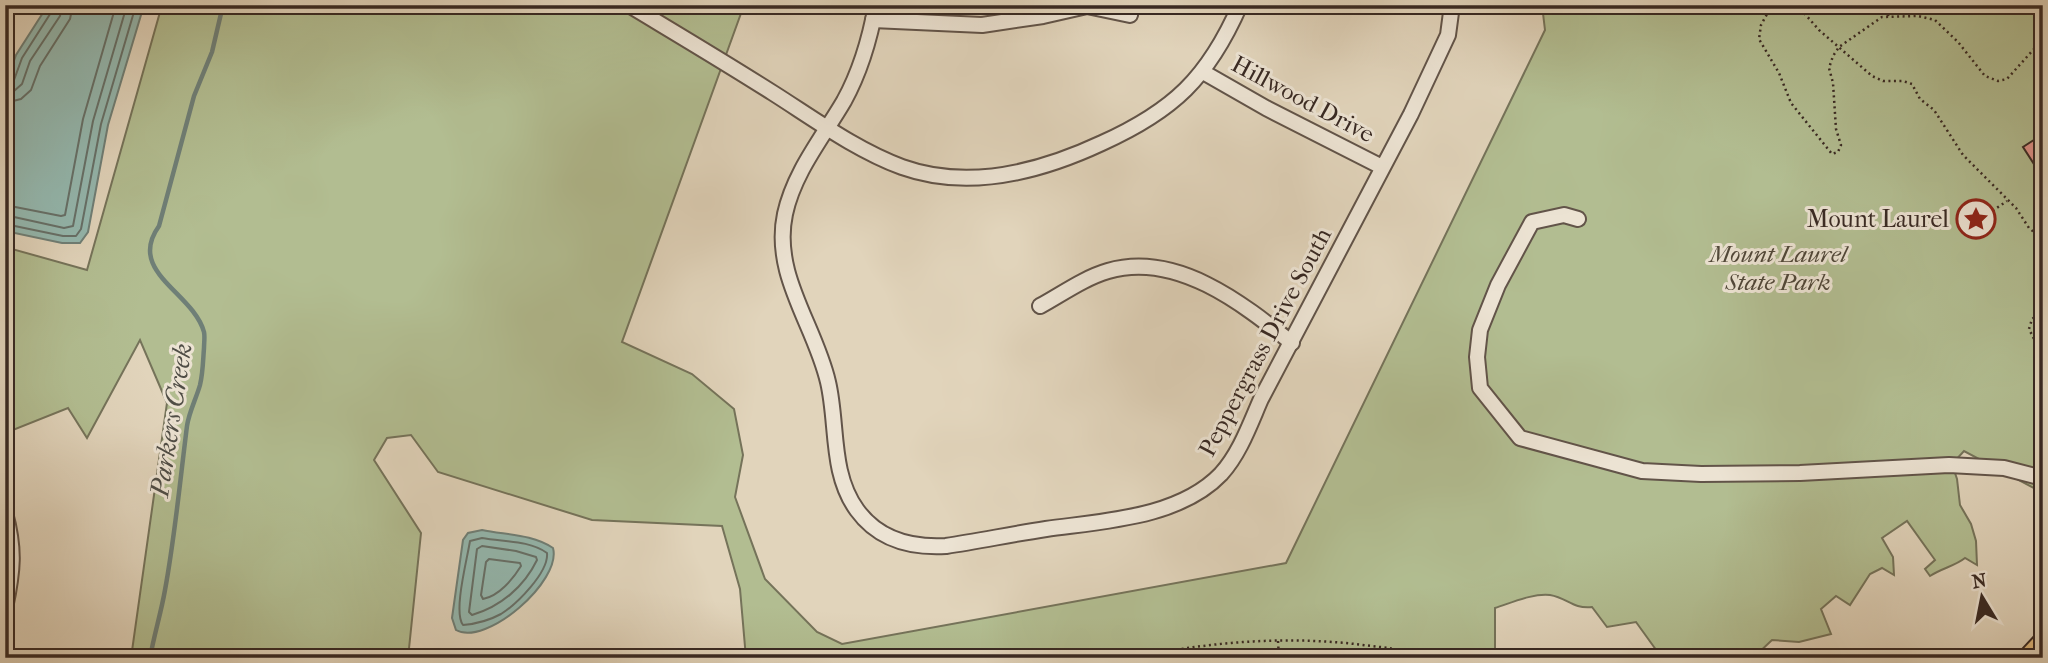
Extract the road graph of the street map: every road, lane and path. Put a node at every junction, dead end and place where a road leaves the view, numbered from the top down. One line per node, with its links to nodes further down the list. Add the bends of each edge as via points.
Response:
1 (629, 5): 15 (street)
2 (1240, 5): 14 (street)
3 (1452, 5): 16 (street, Peppergrass Drive South, via 1448,34)
4 (1772, 5): 13 (path, via 1760,25 1759,39 1791,103 1832,154 1841,145 1829,68)
5 (1797, 5): 13 (path)
6 (1882, 5): 10 (path)
7 (2022, 5): 11 (path)
8 (874, 12): 9 (street, via 982,25 1087,6); 15 (street, Peppergrass Drive South, via 853,81)
9 (1130, 15)
10 (1889, 16): 12 (path, via 1935,20 1985,76 1998,81 2007,79); 13 (path)
11 (2043, 16)
12 (2043, 38)
13 (1839, 47): 17 (path, via 1872,76 1912,84 1962,155)
14 (1203, 72): 15 (street, via 1179,98 1139,125 1055,162 1013,174 947,177 902,167); 16 (street, Hillwood Drive)
15 (828, 127): 23 (street, Peppergrass Drive South, via 790,198 783,223 784,255 827,378 842,483 869,524 898,541 946,546 1149,512 1197,494 1231,461)
16 (1382, 167): 23 (street, Peppergrass Drive South)
17 (2007, 201): 19 (path); 20 (path, via 2029,228)
18 (1578, 219): 25 (street, via 1564,215 1532,222 1480,330 1480,388 1520,438 1642,471 1800,473 1949,465 2004,468)
19 (1979, 220)
20 (2043, 234)
21 (1040, 306): 23 (street, via 1110,270 1157,268 1187,276 1251,309)
22 (2043, 311): 24 (path, via 2032,319 2029,329)
23 (1292, 342)
24 (2043, 347)
25 (2043, 478)
26 (5, 513): 27 (street, via 13,545)
27 (5, 608)
28 (1278, 640): 30 (path); 31 (path); 32 (path, via 1352,643)
29 (2043, 642): 33 (main road)
30 (1133, 658)
31 (1279, 658)
32 (1429, 658)
33 (2028, 658)

